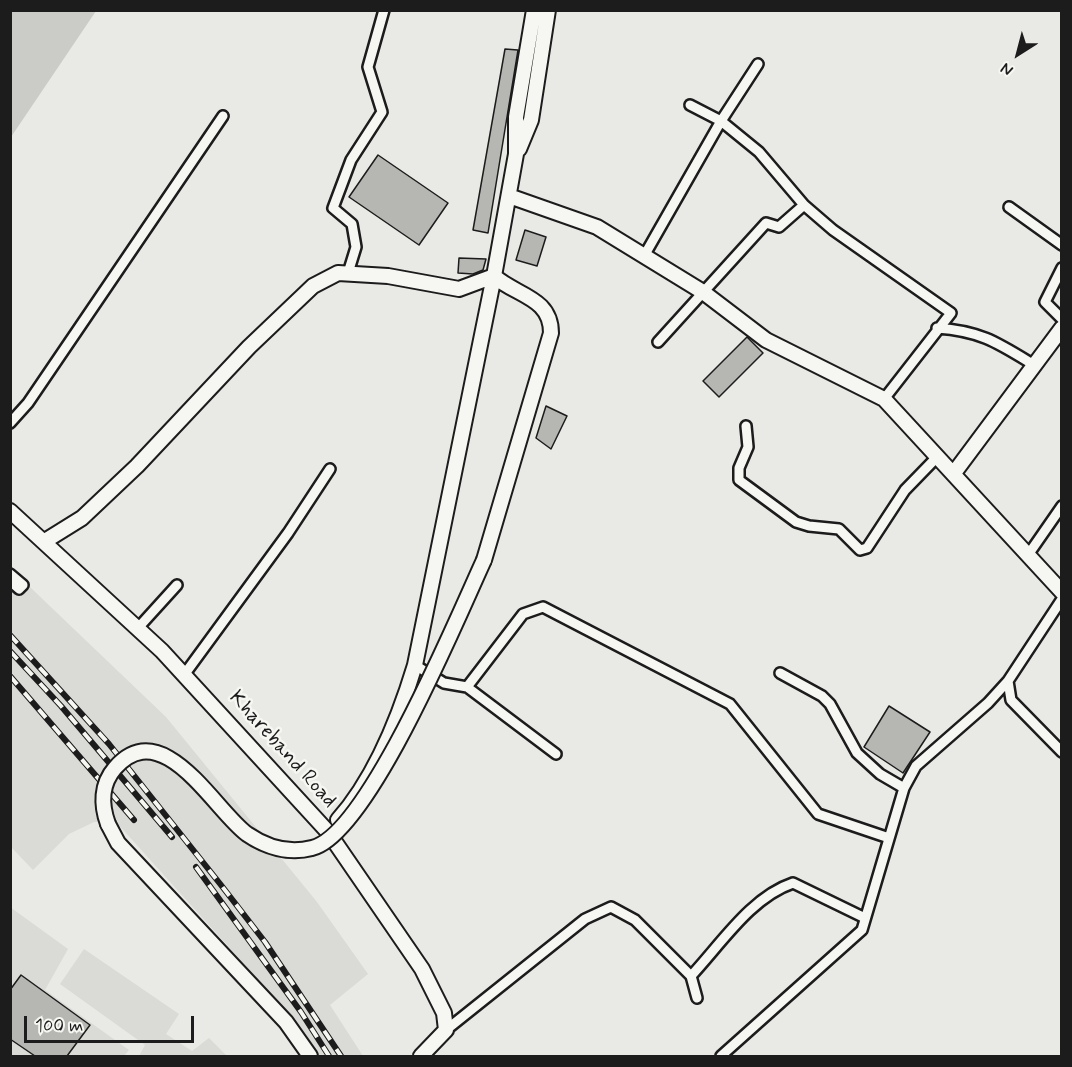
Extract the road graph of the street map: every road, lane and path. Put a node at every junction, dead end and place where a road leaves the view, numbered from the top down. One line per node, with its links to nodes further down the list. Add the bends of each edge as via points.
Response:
1 (384, 10): 15 (street, via 368,67 382,112 351,160 333,208 352,224 356,247)
2 (534, 10): 8 (main road, via 516,117)
3 (548, 10): 8 (main road, via 531,120)
4 (758, 64): 7 (street)
5 (690, 105): 7 (street)
6 (223, 116): 24 (street, via 28,403)
7 (721, 121): 10 (street, via 759,152); 13 (street)
8 (516, 154): 9 (main road)
9 (509, 196): 13 (main road, via 597,227); 16 (main road)
10 (804, 205): 17 (street, via 779,227 766,223); 19 (street, via 951,313)
11 (1009, 207): 12 (street)
12 (1062, 244)
13 (644, 256): 17 (main road)
14 (1062, 268): 18 (street, via 1045,302)
15 (348, 273): 16 (main road, via 459,289); 31 (main road, via 338,273 313,286 249,347 137,466 82,518)
16 (494, 276): 39 (main road); 53 (main road, bridge, via 546,310 551,333 484,560 399,738 351,819 329,841 296,851 267,844 248,834 180,765 154,754 132,756 119,764 106,783 103,810 118,843 286,1022)
17 (703, 291): 21 (street); 23 (main road, via 766,340)
18 (1062, 320)
19 (937, 328): 22 (street, via 967,330); 23 (street)
20 (1062, 328): 22 (main road)
21 (658, 342)
22 (1034, 365): 28 (main road)
23 (884, 399): 26 (main road)
24 (10, 423)
25 (746, 426): 26 (street, via 748,447 739,468 739,480 796,522 838,529 860,550 867,548 905,490)
26 (938, 456): 28 (main road)
27 (330, 469): 41 (street)
28 (954, 473): 32 (main road)
29 (1062, 506): 32 (street)
30 (10, 511): 31 (main road, Khareband Road)
31 (45, 541): 38 (main road, Khareband Road)
32 (1028, 555): 36 (main road)
33 (10, 574): 34 (street, via 23,585 19,589)
34 (10, 581)
35 (177, 585): 38 (street)
36 (1062, 592)
37 (1062, 599): 42 (street)
38 (138, 628): 41 (main road, Khareband Road)
39 (415, 665): 43 (street, via 444,683); 47 (main road, via 378,757 346,811)
40 (780, 673): 46 (street, via 822,696 857,753 880,774)
41 (184, 675): 47 (main road, Khareband Road)
42 (1008, 681): 44 (street, via 1011,700); 46 (street, via 916,766)
43 (467, 687): 45 (street); 48 (street, via 523,614 543,607 730,704 818,814)
44 (1062, 752)
45 (556, 754)
46 (904, 788): 48 (street)
47 (328, 832): 52 (main road, Khareband Road, via 422,969 444,1013)
48 (889, 838): 49 (street)
49 (866, 918): 50 (street, via 793,883 785,885 758,904); 55 (street, via 862,930)
50 (691, 976): 51 (street); 52 (street, via 635,920 611,908 585,920)
51 (697, 998)
52 (446, 1030): 54 (main road)
53 (310, 1056)
54 (421, 1056)
55 (721, 1056)

